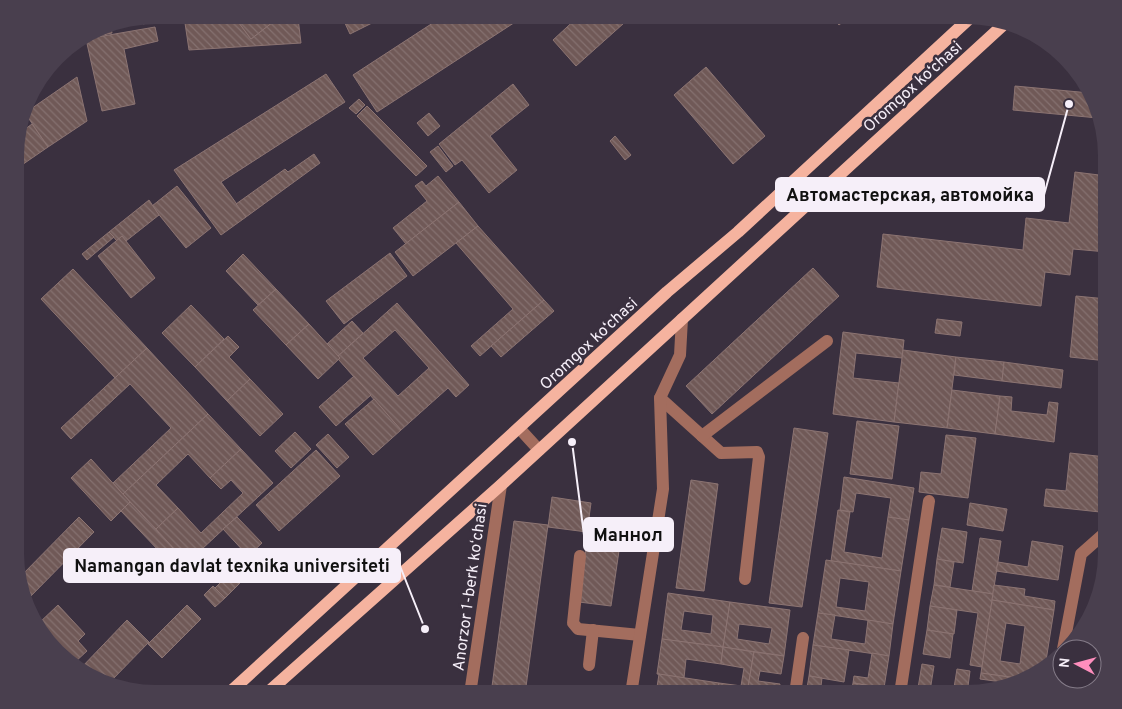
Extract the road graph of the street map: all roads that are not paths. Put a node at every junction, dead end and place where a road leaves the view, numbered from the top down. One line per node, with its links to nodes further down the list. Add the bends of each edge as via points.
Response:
1 (964, 24): 6 (main road, Oromgox ko‘chasi)
2 (1000, 28): 3 (main road, Oromgox ko‘chasi)
3 (682, 319): 5 (street, via 680,355); 8 (main road, Oromgox ko‘chasi)
4 (827, 341): 7 (street)
5 (660, 398): 7 (street); 15 (street, via 663,489)
6 (519, 428): 8 (street); 19 (main road, Oromgox ko‘chasi)
7 (702, 436): 13 (street, via 721,453 757,452 759,457)
8 (539, 450): 9 (main road, Oromgox ko‘chasi)
9 (501, 485): 20 (main road, Oromgox ko‘chasi); 21 (street, Anorzor 1-berk koʻchasi)
10 (929, 501): 24 (street)
11 (1098, 539): 17 (street, via 1081,554)
12 (580, 556): 14 (street, via 573,623 578,628)
13 (745, 579)
14 (593, 630): 15 (street); 18 (street)
15 (640, 636): 22 (street)
16 (803, 638): 23 (street)
17 (1066, 639)
18 (589, 666)
19 (238, 685)
20 (276, 685)
21 (471, 685)
22 (632, 685)
23 (796, 685)
24 (901, 685)

